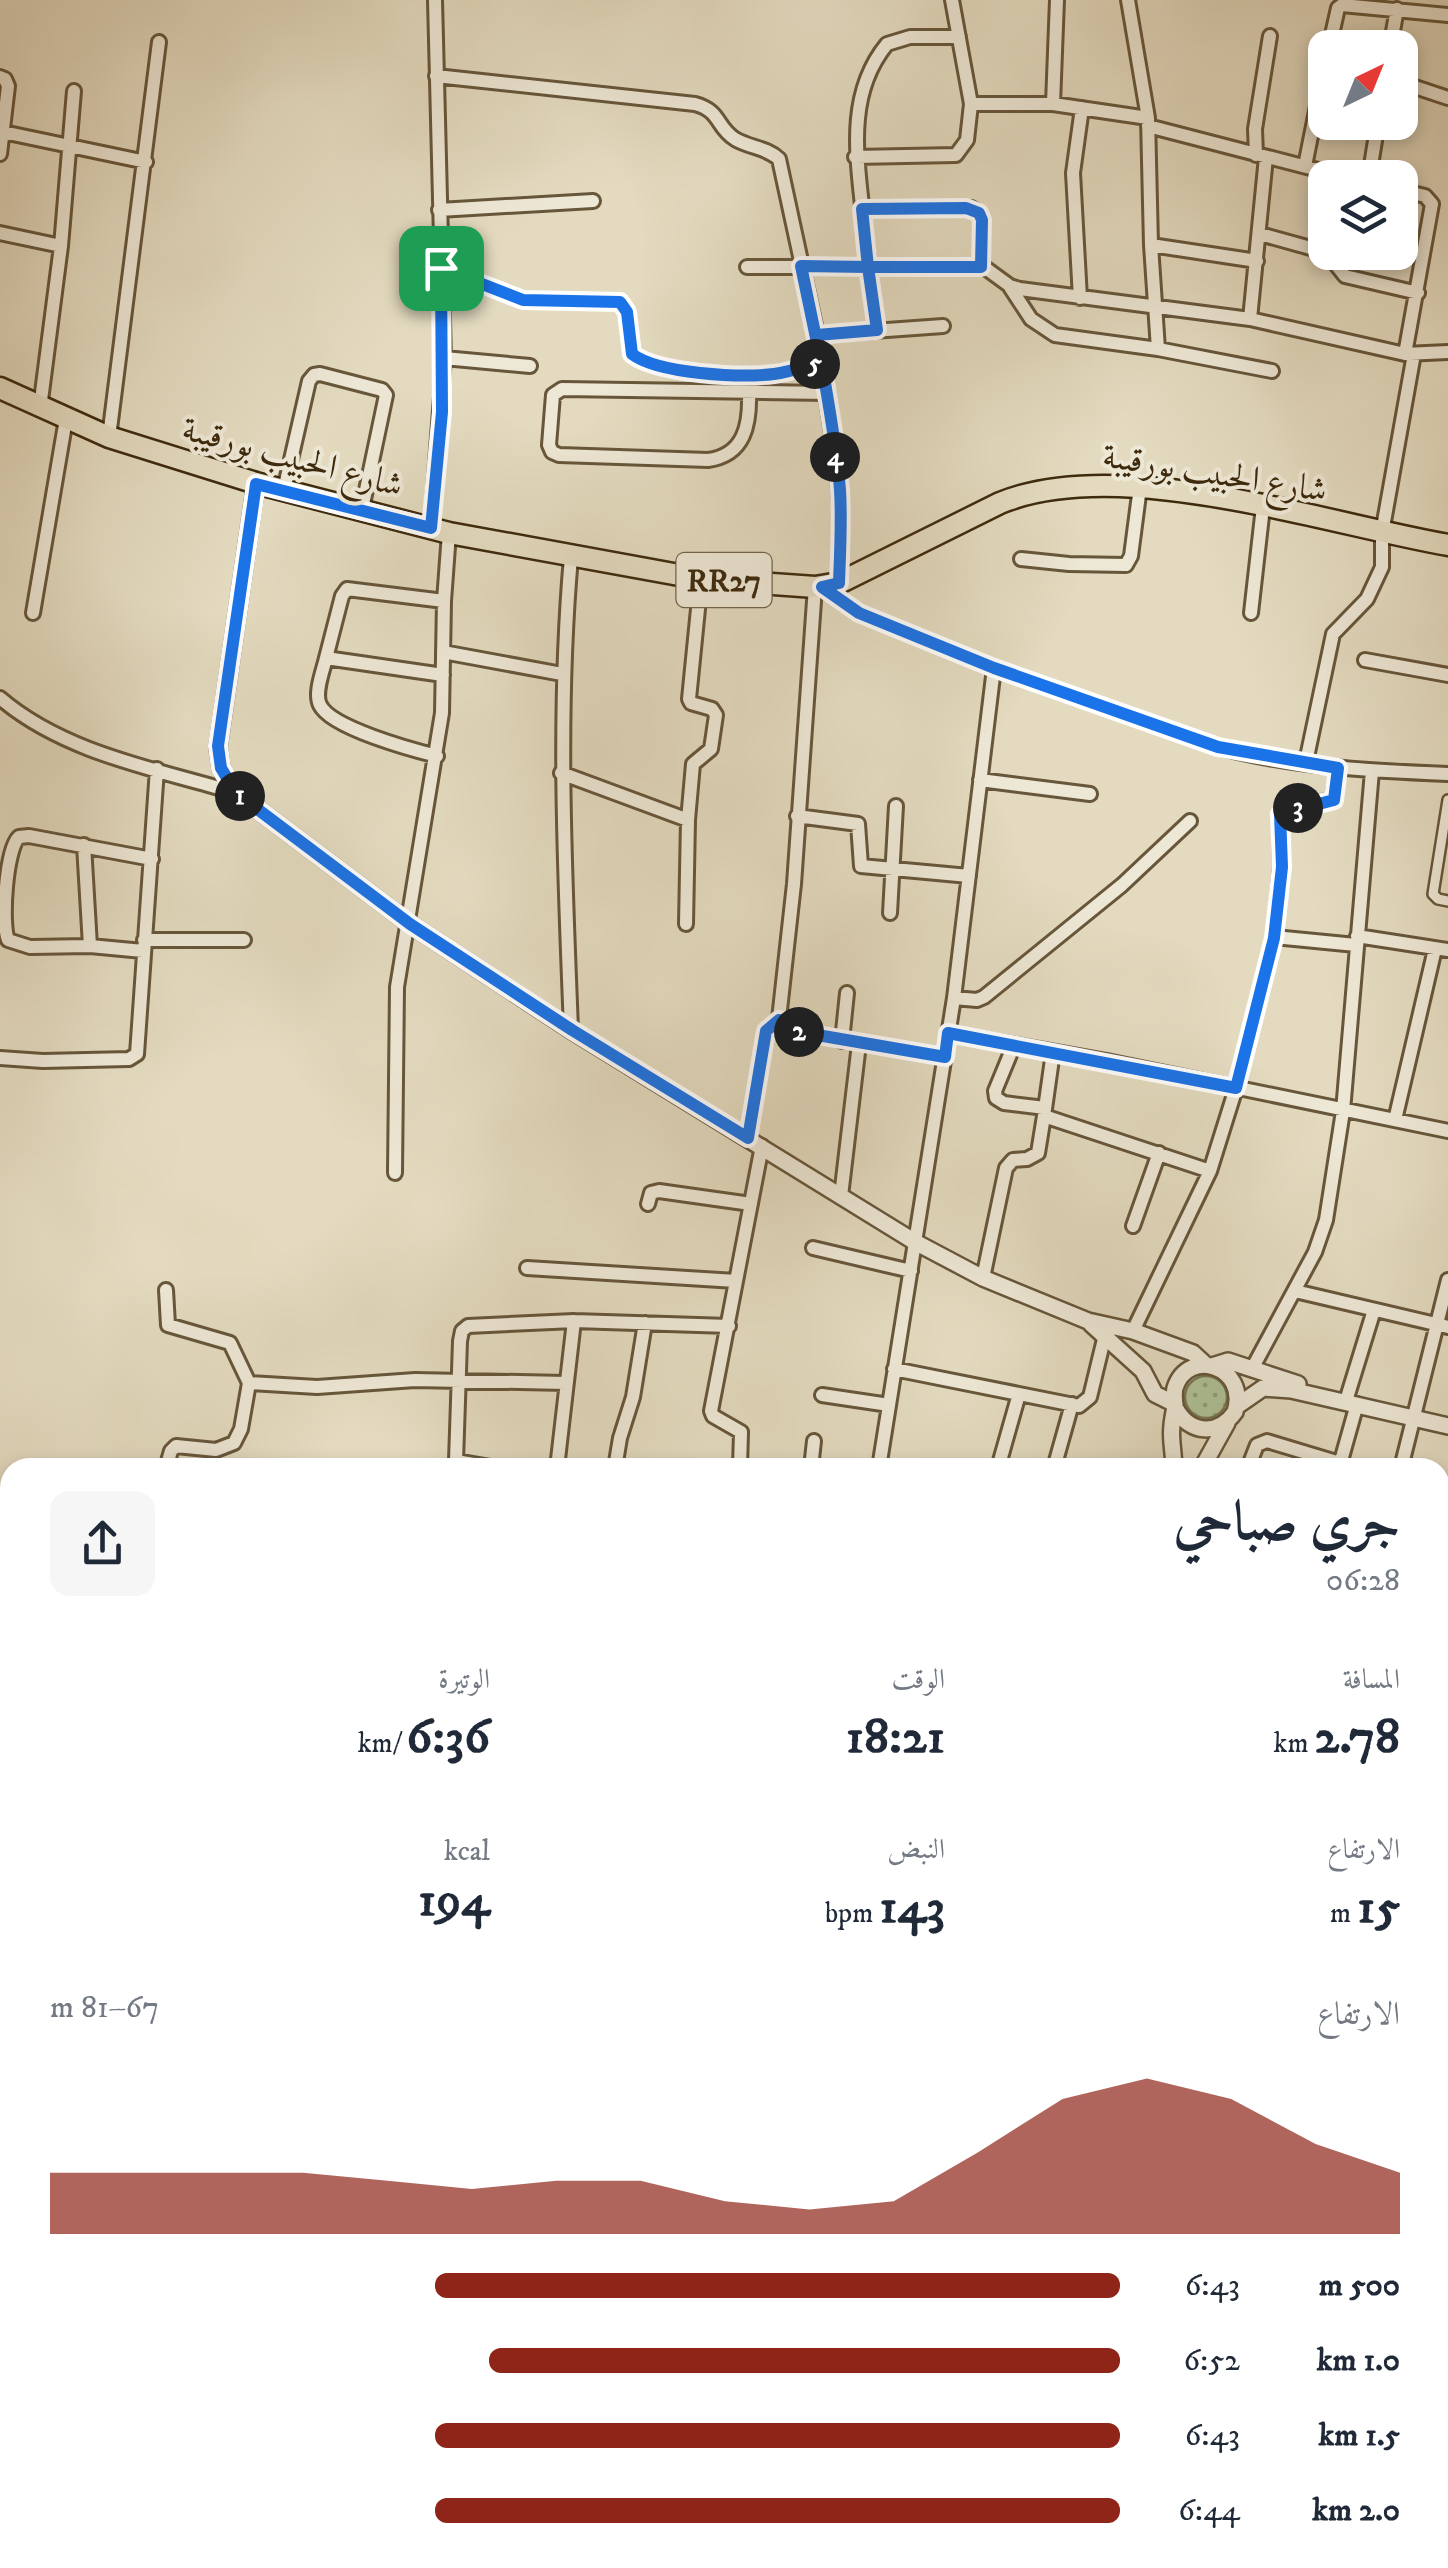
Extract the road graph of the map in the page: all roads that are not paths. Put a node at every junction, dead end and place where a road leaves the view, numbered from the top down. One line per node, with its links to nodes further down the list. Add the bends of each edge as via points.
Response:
1 (435, 0): 12 (street)
2 (952, 0): 9 (street)
3 (1057, 0): 18 (street)
4 (1128, 0): 20 (street)
5 (1396, 8): 6 (street); 7 (street, via 1339,6); 8 (street)
6 (1448, 15)
7 (1333, 30)
8 (1393, 30)
9 (959, 36): 17 (street); 26 (street, via 887,44 859,108)
10 (1270, 36): 25 (street, via 1256,130)
11 (159, 42): 27 (street)
12 (436, 76): 33 (street); 40 (street, via 710,109 731,136 779,159)
13 (0, 77): 21 (street, via 8,86)
14 (1418, 88): 16 (street)
15 (74, 91): 23 (street)
16 (1448, 98)
17 (971, 104): 18 (street); 26 (street, via 967,140 956,155)
18 (1053, 104): 19 (street)
19 (1082, 108): 20 (street); 48 (street, via 1073,173)
20 (1148, 122): 25 (street); 36 (street)
21 (3, 132): 23 (street); 24 (street)
22 (1310, 140): 28 (street)
23 (66, 147): 27 (street); 37 (street)
24 (0, 154)
25 (1261, 156): 28 (street); 35 (street)
26 (855, 157): 32 (street)
27 (146, 162): 66 (street)
28 (1305, 166): 29 (street)
29 (1308, 167)
30 (1418, 194): 47 (street, via 1432,204)
31 (593, 201): 33 (street)
32 (862, 209): 41 (street); 42 (street, via 976,211 982,220)
33 (439, 210): 43 (street)
34 (0, 233): 37 (street)
35 (1260, 234): 38 (street); 39 (street)
36 (1151, 245): 39 (street); 49 (street)
37 (61, 246): 64 (street)
38 (1308, 247)
39 (1257, 261): 50 (street)
40 (801, 266): 41 (street); 44 (street); 53 (street)
41 (868, 267): 42 (street); 52 (street)
42 (981, 267): 46 (street)
43 (441, 268): 57 (street); 58 (street, via 523,300 620,302 632,354 648,362 756,375)
44 (746, 268)
45 (1340, 270): 47 (street)
46 (1010, 286): 48 (street); 54 (street, via 1047,331)
47 (1418, 293): 56 (street)
48 (1080, 298): 49 (street)
49 (1156, 308): 50 (street); 54 (street)
50 (1250, 319): 56 (street)
51 (943, 326): 52 (street)
52 (877, 330): 53 (street)
53 (817, 335): 58 (street)
54 (1158, 349): 60 (street)
55 (1448, 352): 56 (street)
56 (1410, 354): 73 (street)
57 (444, 358): 59 (street); 72 (street)
58 (821, 362): 63 (street)
59 (530, 366)
60 (1272, 371)
61 (0, 388): 64 (main road, شارع الحبيب بورقيبة / RR27)
62 (749, 393): 62 (street, via 558,390 549,446 559,455 716,460 746,432); 63 (street)
63 (826, 393): 78 (street, via 839,484)
64 (40, 408): 65 (main road, شارع الحبيب بورقيبة / RR27)
65 (66, 419): 66 (main road, شارع الحبيب بورقيبة / RR27); 80 (street)
66 (109, 437): 67 (main road, شارع الحبيب بورقيبة / RR27)
67 (256, 484): 69 (main road, شارع الحبيب بورقيبة / RR27); 98 (street, via 218,746 221,768)
68 (1140, 487): 70 (main road, شارع الحبيب بورقيبة); 76 (street, via 1126,565); 78 (main road, شارع الحبيب بورقيبة, via 1072,485 1028,492)
69 (284, 490): 71 (main road, شارع الحبيب بورقيبة / RR27); 71 (street, via 309,381 320,374 386,395)
70 (1263, 507): 73 (main road, شارع الحبيب بورقيبة); 81 (street)
71 (362, 509): 72 (main road, شارع الحبيب بورقيبة / RR27)
72 (440, 530): 75 (main road, شارع الحبيب بورقيبة / RR27); 79 (street)
73 (1382, 534): 74 (main road, شارع الحبيب بورقيبة); 91 (street, via 1380,575 1330,642)
74 (1448, 546)
75 (571, 558): 77 (main road, شارع الحبيب بورقيبة / RR27); 86 (street)
76 (1021, 559)
77 (701, 579): 78 (main road, شارع الحبيب بورقيبة / RR27); 103 (street, via 689,698 716,715 710,749 693,764)
78 (825, 586): 85 (street, via 859,613); 102 (street)
79 (444, 600): 82 (street); 83 (street, via 347,589)
80 (33, 613)
81 (1251, 613)
82 (443, 652): 86 (street); 87 (street)
83 (326, 658): 87 (street); 90 (street, via 318,696 326,713 379,739)
84 (1365, 660): 88 (street)
85 (994, 668): 91 (street, via 1218,747); 97 (street)
86 (562, 674): 95 (street)
87 (444, 675): 90 (street)
88 (1448, 675)
89 (0, 698): 93 (street, via 48,732)
90 (438, 756): 111 (street)
91 (1306, 762): 92 (street)
92 (1338, 768): 94 (street); 113 (street, via 1334,800 1280,814)
93 (157, 769): 98 (street); 106 (street)
94 (1372, 771): 96 (street); 115 (street)
95 (561, 773): 103 (street); 123 (street)
96 (1448, 774)
97 (980, 780): 99 (street); 108 (street)
98 (236, 793): 111 (street)
99 (1090, 794)
100 (1448, 800): 109 (street, via 1433,894)
101 (896, 806): 107 (street)
102 (797, 816): 107 (street, via 855,822 859,864); 122 (street)
103 (688, 820): 112 (street)
104 (1190, 821): 121 (street, via 984,997)
105 (84, 844): 106 (street); 116 (street, via 29,836 12,844); 118 (street)
106 (152, 859): 117 (street)
107 (893, 869): 108 (street); 110 (street)
108 (970, 876): 121 (street)
109 (1448, 900)
110 (890, 913)
111 (410, 924): 123 (street); 139 (street, via 396,1002)
112 (686, 924)
113 (1274, 938): 115 (street); 131 (street)
114 (244, 940): 117 (street)
115 (1357, 941): 119 (street); 132 (street)
116 (6, 943): 118 (street)
117 (144, 945): 118 (street); 130 (street, via 135,1056)
118 (90, 946)
119 (1442, 950): 134 (street)
120 (847, 992): 125 (street)
121 (954, 998): 124 (street)
122 (779, 1020): 125 (street, via 794,1031); 136 (street, via 766,1031)
123 (572, 1030): 136 (street)
124 (948, 1033): 127 (street); 129 (street)
125 (842, 1041): 126 (street)
126 (859, 1044): 129 (street); 140 (street)
127 (1014, 1045): 128 (street); 133 (street, via 996,1098)
128 (1053, 1052): 131 (street); 133 (street)
129 (945, 1057): 144 (street)
130 (0, 1058)
131 (1236, 1088): 132 (street); 138 (street)
132 (1343, 1111): 134 (street); 152 (street, via 1323,1236)
133 (1045, 1112): 137 (street); 148 (street, via 1038,1153 1006,1168)
134 (1394, 1120): 135 (street)
135 (1448, 1130)
136 (755, 1142): 140 (street); 142 (street)
137 (1159, 1153): 138 (street); 143 (street)
138 (1210, 1171): 159 (street)
139 (395, 1173)
140 (841, 1196): 144 (street)
141 (648, 1204): 142 (street, via 659,1191)
142 (751, 1204): 150 (street)
143 (1133, 1226)
144 (915, 1242): 147 (street); 148 (street)
145 (812, 1248): 147 (street)
146 (527, 1268): 150 (street)
147 (910, 1270): 162 (street)
148 (983, 1278): 155 (street)
149 (1448, 1280): 158 (street)
150 (736, 1281): 157 (street)
151 (166, 1290): 165 (street, via 168,1326 230,1342)
152 (1295, 1291): 153 (street); 163 (street)
153 (1374, 1310): 158 (street); 170 (street)
154 (574, 1321): 156 (street); 164 (street, via 468,1326 461,1334); 166 (street)
155 (1088, 1321): 159 (street); 160 (street)
156 (646, 1323): 157 (street); 182 (street)
157 (729, 1326): 183 (street, via 711,1412 741,1432)
158 (1443, 1326): 175 (street)
159 (1133, 1331): 161 (street, via 1193,1353)
160 (1105, 1334): 172 (street, via 1088,1402); 173 (street, via 1143,1371 1155,1394)
161 (1209, 1366): 163 (street, via 1228,1361); 173 (street, via 1178,1381); 174 (street, via 1234,1382)
162 (894, 1369): 167 (street); 171 (street)
163 (1252, 1369): 169 (street)
164 (459, 1380): 165 (street); 166 (street); 180 (street)
165 (249, 1383): 179 (street, via 234,1442 216,1450 176,1446)
166 (566, 1384): 181 (street)
167 (1019, 1394): 172 (street); 186 (street)
168 (822, 1395): 171 (street)
169 (1324, 1398): 170 (street); 174 (street, via 1267,1388)
170 (1351, 1403): 175 (street); 192 (street)
171 (888, 1404): 185 (street)
172 (1072, 1404): 187 (street)
173 (1175, 1406): 176 (street, via 1198,1429); 188 (street)
174 (1237, 1406): 176 (street)
175 (1414, 1417): 177 (street); 193 (street)
176 (1227, 1422): 189 (street)
177 (1448, 1426)
178 (814, 1440): 184 (street)
179 (169, 1458)
180 (456, 1458)
181 (558, 1458)
182 (617, 1458)
183 (740, 1458)
184 (811, 1458)
185 (880, 1458)
186 (1001, 1458)
187 (1057, 1458)
188 (1173, 1458)
189 (1207, 1458)
190 (1252, 1458): 191 (street, via 1267,1440)
191 (1320, 1458)
192 (1341, 1458)
193 (1404, 1458)

